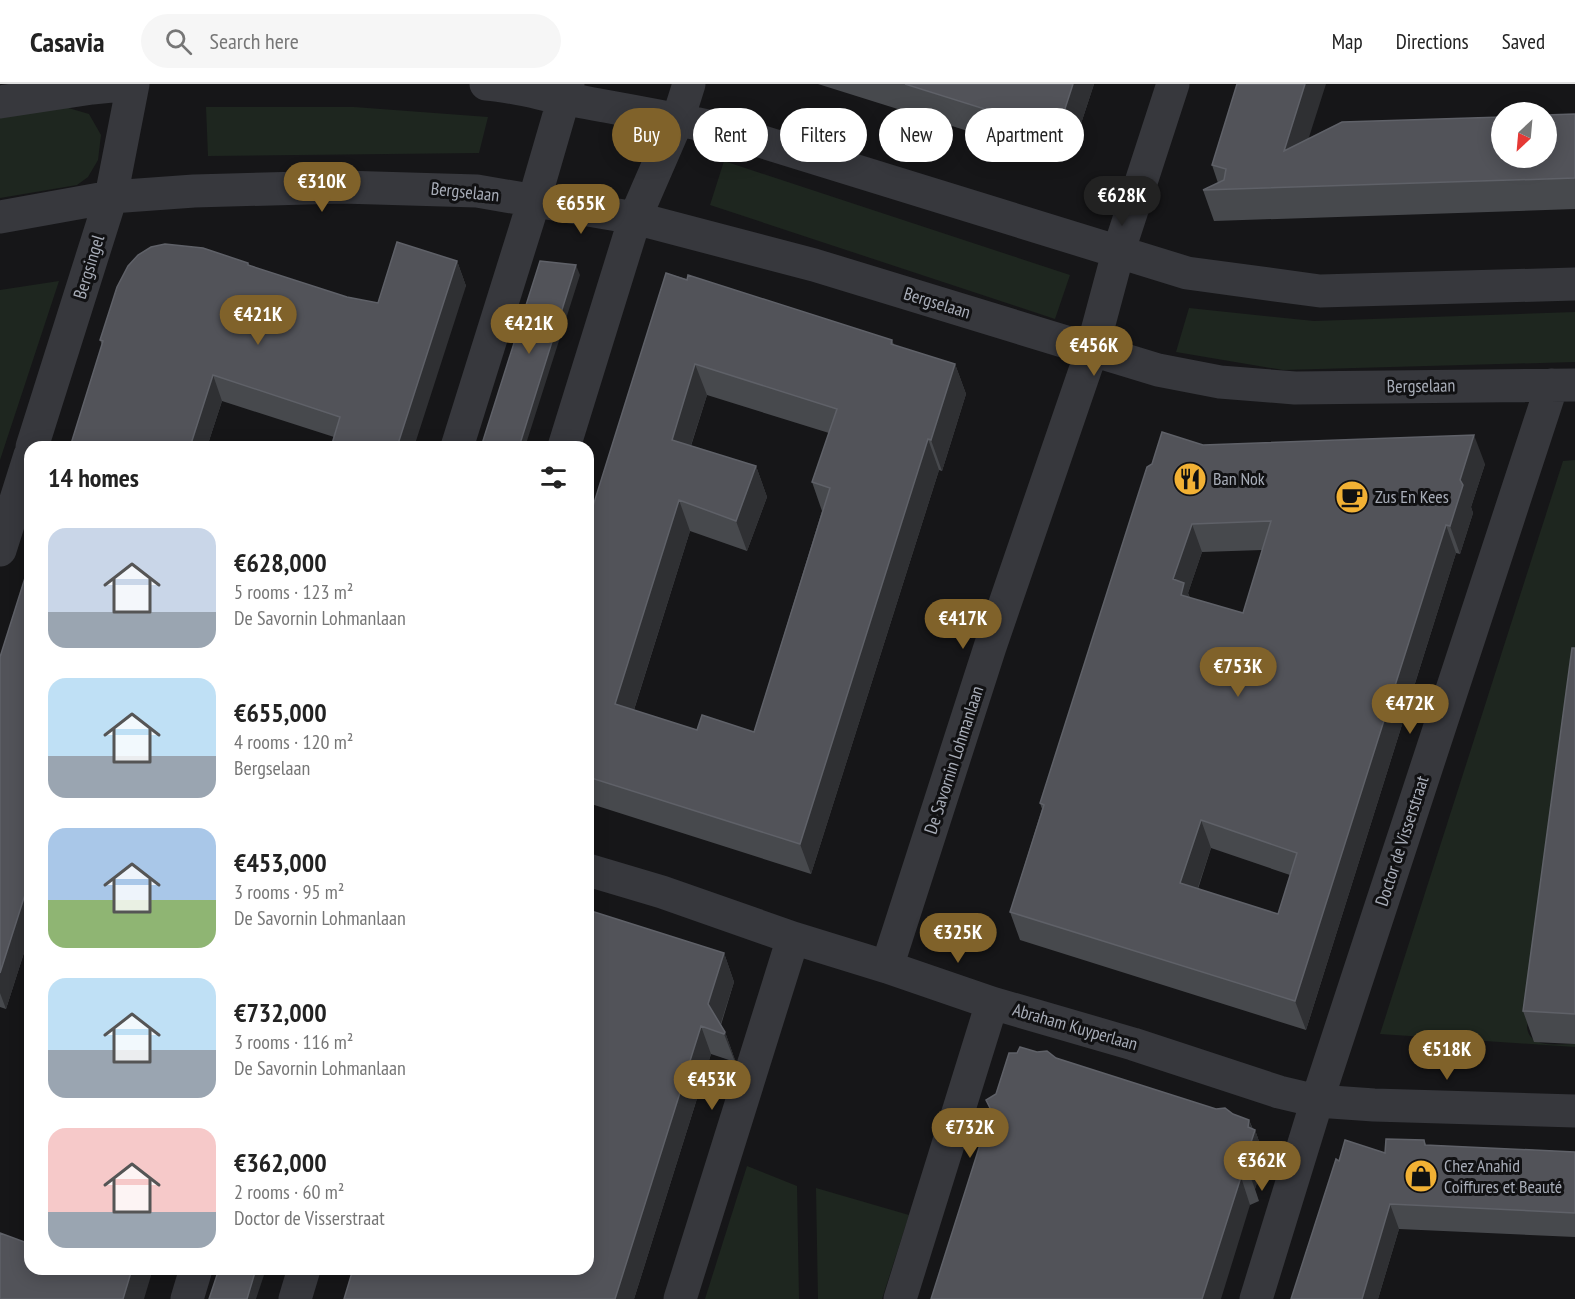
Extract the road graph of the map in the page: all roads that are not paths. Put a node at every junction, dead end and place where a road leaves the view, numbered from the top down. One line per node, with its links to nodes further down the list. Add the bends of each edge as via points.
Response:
1 (132, 84): 6 (street); 11 (street, Bergsingel)
2 (486, 84): 5 (street)
3 (689, 84): 8 (street)
4 (1173, 84): 15 (street)
5 (566, 91): 7 (street); 12 (street)
6 (0, 102)
7 (634, 108)
8 (681, 109)
9 (681, 120): 15 (street)
10 (659, 162): 14 (street)
11 (111, 197): 12 (street, Bergselaan, via 353,187 477,191); 13 (street, Bergselaan); 19 (street, Bergsingel)
12 (534, 201): 14 (street, Bergselaan); 20 (street)
13 (0, 217)
14 (635, 218): 17 (street, Bergselaan, via 814,265); 21 (street)
15 (1118, 253): 16 (street, via 1187,273 1320,291); 17 (street)
16 (1575, 284)
17 (1092, 350): 18 (street, Bergselaan, via 1158,370 1220,382 1295,388); 26 (street, De Savornin Lohmanlaan, via 990,647)
18 (1564, 385): 28 (street, Doctor de Visserstraat)
19 (34, 441)
20 (459, 441)
21 (566, 441)
22 (24, 474): 23 (street)
23 (0, 550)
24 (594, 872): 25 (street, Abraham Kuyperlaan)
25 (793, 938): 26 (street, Abraham Kuyperlaan); 34 (street)
26 (887, 967): 27 (street, Abraham Kuyperlaan)
27 (992, 1003): 28 (street, Abraham Kuyperlaan); 35 (street)
28 (1317, 1101): 29 (street, Abraham Kuyperlaan); 36 (street, Doctor de Visserstraat)
29 (1575, 1111)
30 (194, 1275): 32 (street)
31 (302, 1275): 33 (street)
32 (187, 1299)
33 (295, 1299)
34 (680, 1299)
35 (900, 1299)
36 (1256, 1299)

